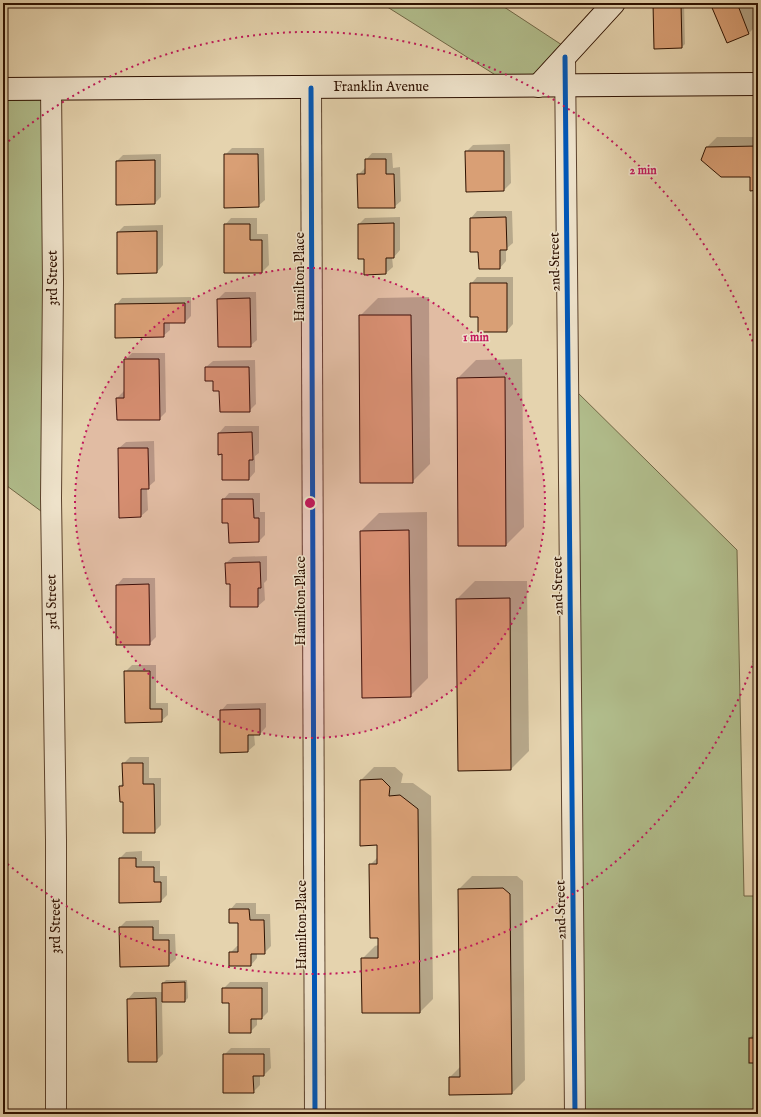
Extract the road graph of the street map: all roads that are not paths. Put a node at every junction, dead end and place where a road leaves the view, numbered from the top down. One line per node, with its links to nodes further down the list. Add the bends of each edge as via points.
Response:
1 (614, 3): 2 (main road)
2 (565, 57): 4 (main road); 5 (street, 2nd Street)
3 (758, 84): 5 (main road, Franklin Avenue)
4 (538, 86): 5 (main road, Franklin Avenue); 6 (main road, Franklin Avenue)
5 (565, 86): 11 (street, 2nd Street)
6 (311, 88): 8 (main road, Franklin Avenue); 10 (street, Hamilton Place)
7 (3, 89): 8 (main road, Franklin Avenue)
8 (51, 89): 9 (street, 3rd Street)
9 (56, 1114)
10 (315, 1114)
11 (575, 1114)

